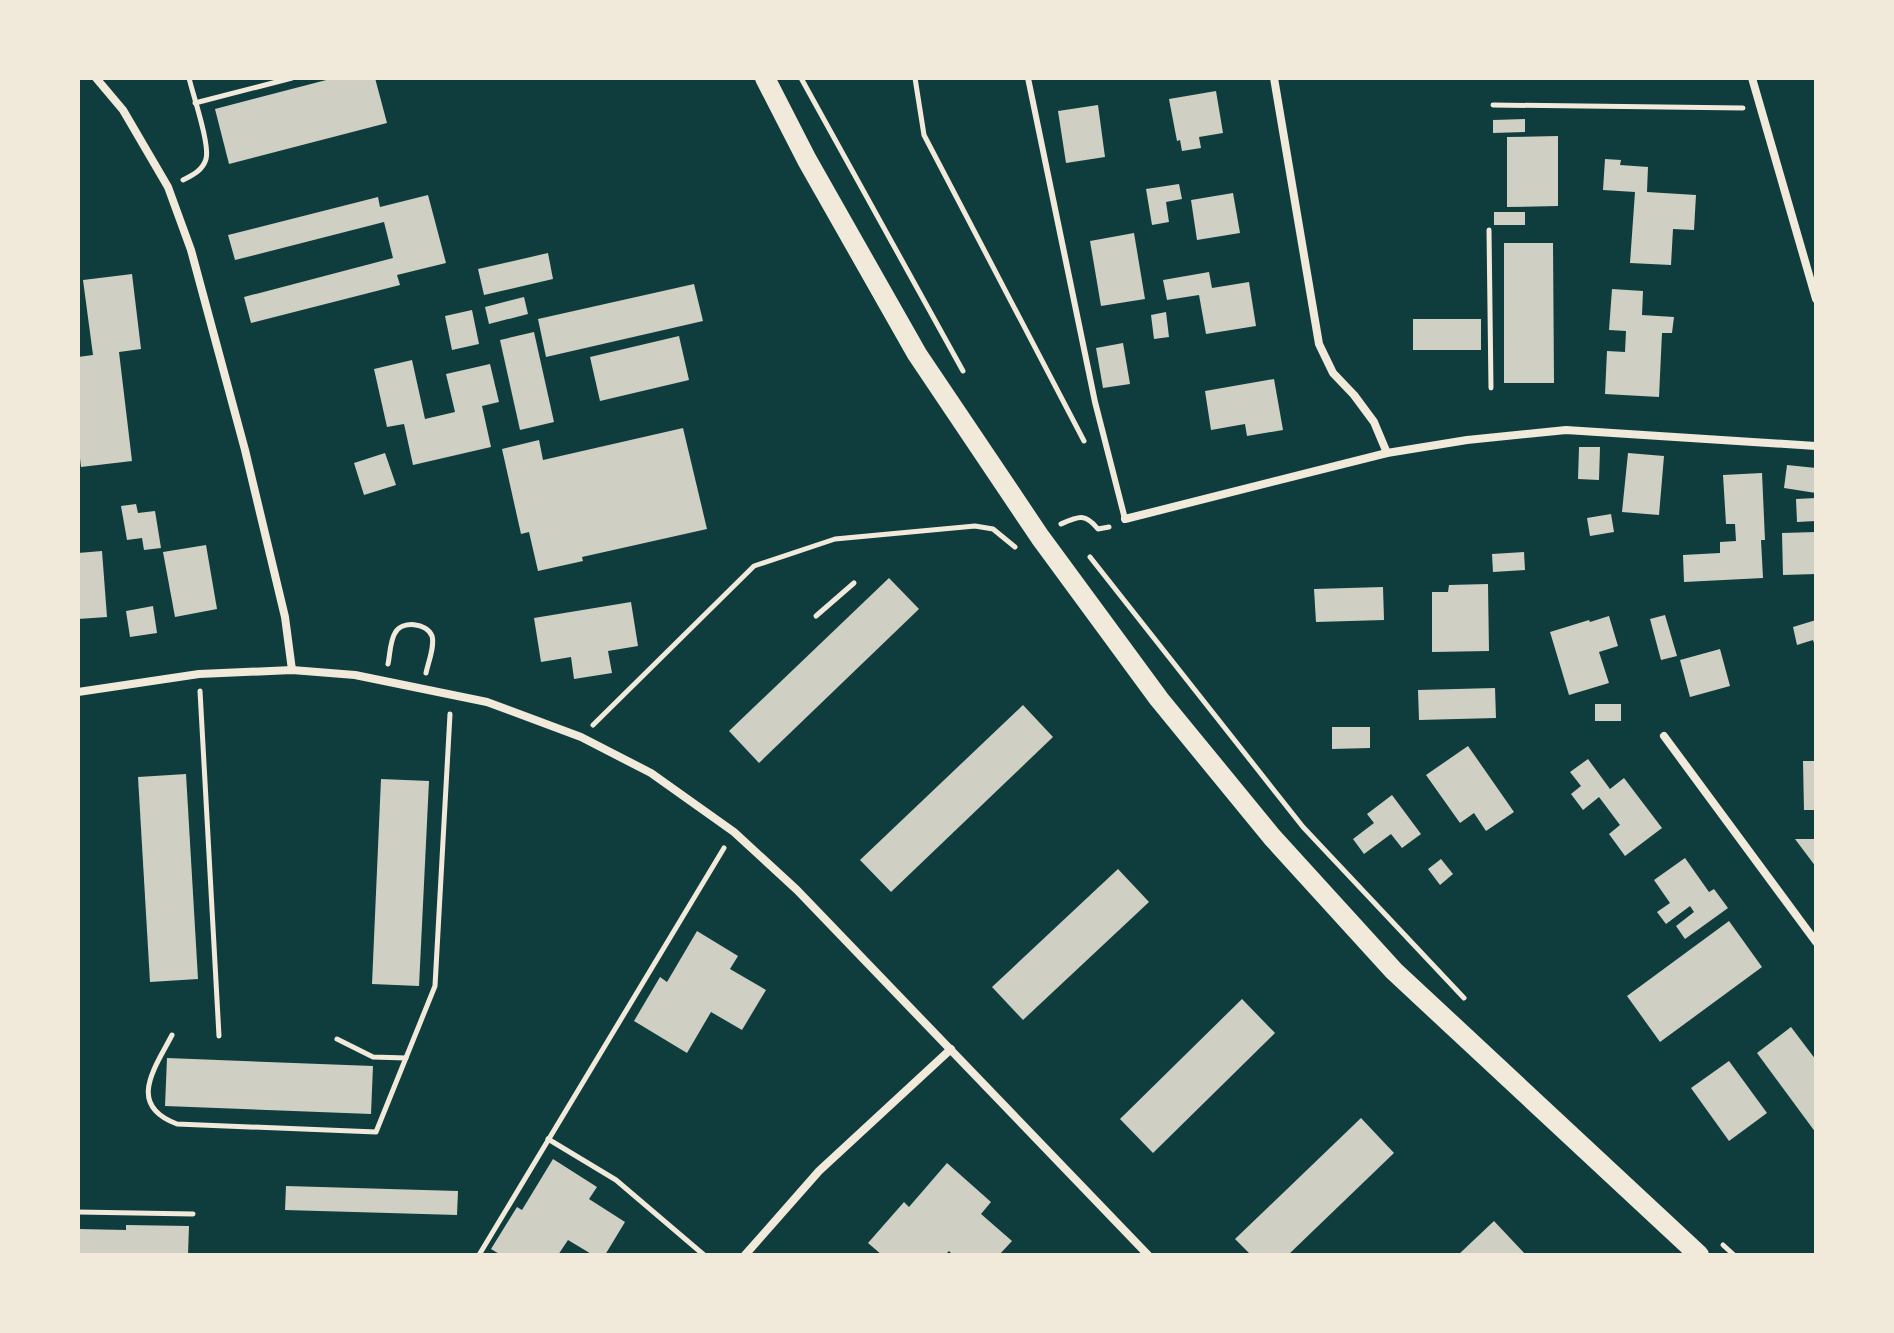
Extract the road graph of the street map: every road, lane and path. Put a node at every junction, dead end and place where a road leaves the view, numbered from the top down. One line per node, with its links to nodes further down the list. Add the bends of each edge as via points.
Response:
1 (96, 78): 13 (street, via 123,110)
2 (189, 78): 10 (path)
3 (292, 78): 10 (path)
4 (765, 78): 24 (main road, via 917,354)
5 (801, 78): 16 (path)
6 (915, 78): 19 (path, via 924,135)
7 (1028, 78): 22 (lane, via 1095,402)
8 (1274, 78): 20 (street, via 1319,344 1333,373 1374,422)
9 (1752, 78): 12 (street)
10 (195, 103): 13 (path, via 206,161 197,173)
11 (1493, 105): 12 (path)
12 (1759, 105): 15 (street)
13 (168, 187): 28 (street, via 191,250 245,450 285,617)
14 (1489, 230): 17 (path)
15 (1816, 299)
16 (964, 373)
17 (1491, 388)
18 (1816, 446): 20 (street, via 1566,430)
19 (1089, 450)
20 (1387, 453): 22 (street)
21 (1055, 511): 23 (path)
22 (1125, 519): 23 (path, via 1098,529 1080,517)
23 (1063, 523): 24 (path)
24 (1040, 537): 35 (path, via 1027,547 1016,547 993,529 975,526 835,539 754,566); 51 (main road, via 1168,711 1272,837 1394,971)
25 (1082, 547): 36 (path)
26 (854, 583): 27 (path)
27 (816, 616)
28 (292, 670): 29 (street); 30 (street)
29 (199, 674): 32 (street); 40 (path)
30 (385, 681): 31 (street); 31 (path, via 395,633 401,627 422,626 433,640)
31 (423, 688): 33 (street)
32 (78, 692)
33 (451, 693): 35 (street); 43 (path, via 435,986)
34 (1664, 736): 38 (street)
35 (581, 737): 37 (street, via 651,773)
36 (1303, 827)
37 (734, 832): 42 (street); 44 (path)
38 (1816, 942)
39 (172, 1035): 43 (path, via 148,1081 147,1096 162,1119 177,1124 376,1132)
40 (219, 1036)
41 (337, 1039): 43 (path, via 373,1057)
42 (951, 1049): 49 (street, via 819,1171); 50 (street)
43 (406, 1058)
44 (547, 1139): 47 (path); 48 (path, via 616,1180)
45 (78, 1212): 46 (path)
46 (193, 1214)
47 (479, 1255)
48 (704, 1255)
49 (745, 1255)
50 (1148, 1255)
51 (1699, 1255)

